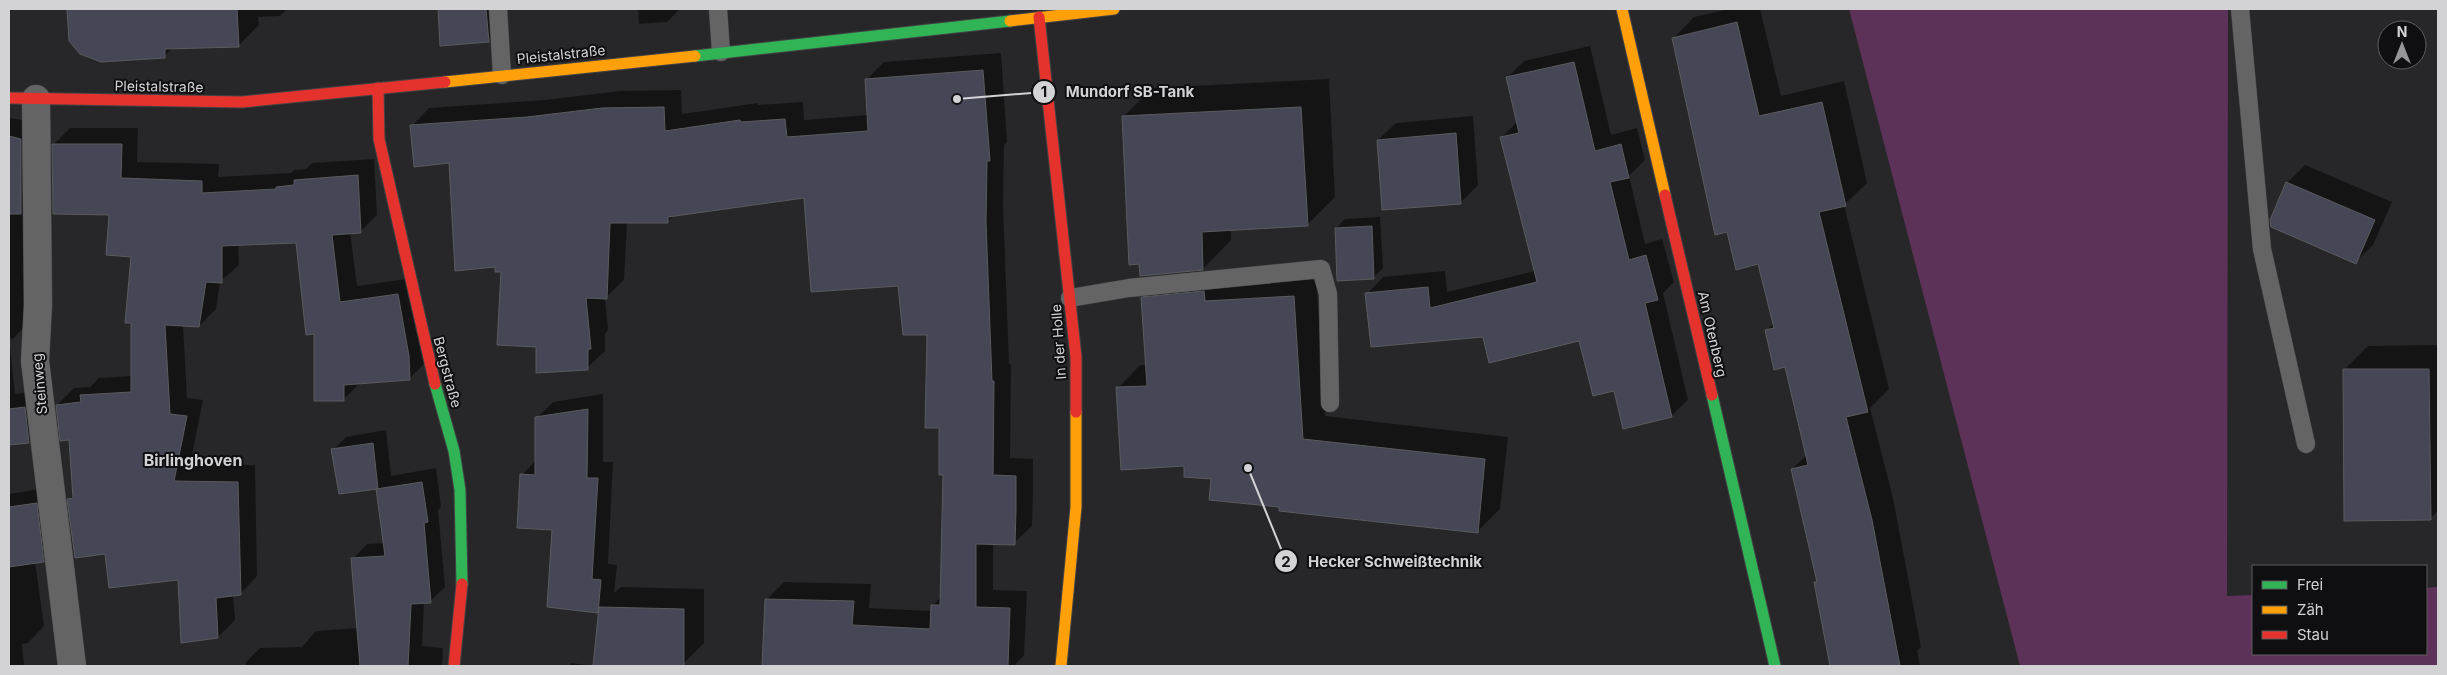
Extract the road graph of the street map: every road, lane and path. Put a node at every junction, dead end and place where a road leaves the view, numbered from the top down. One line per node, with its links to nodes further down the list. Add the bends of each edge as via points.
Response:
1 (498, 9): 9 (lane)
2 (718, 9): 8 (lane)
3 (1114, 9): 7 (street, Pleistalstraße)
4 (1622, 9): 19 (street, Am Otenberg)
5 (2240, 9): 15 (lane, via 2262,249)
6 (996, 15): 7 (street, Pleistalstraße); 8 (street, Pleistalstraße)
7 (1039, 17): 13 (street, In der Holle)
8 (721, 52): 9 (street, Pleistalstraße)
9 (502, 75): 10 (street, Pleistalstraße)
10 (378, 88): 12 (street, Pleistalstraße, via 242,102); 17 (street, Bergstraße, via 379,138 428,360 454,451 460,490 462,604)
11 (9, 98): 12 (street, Pleistalstraße)
12 (36, 99): 16 (street, Steinweg, via 38,305 35,361)
13 (1070, 298): 14 (lane, via 1129,288 1321,269 1328,294); 18 (street, In der Holle, via 1076,358 1076,507)
14 (1330, 403)
15 (2306, 444)
16 (72, 666)
17 (454, 666)
18 (1061, 666)
19 (1775, 666)

